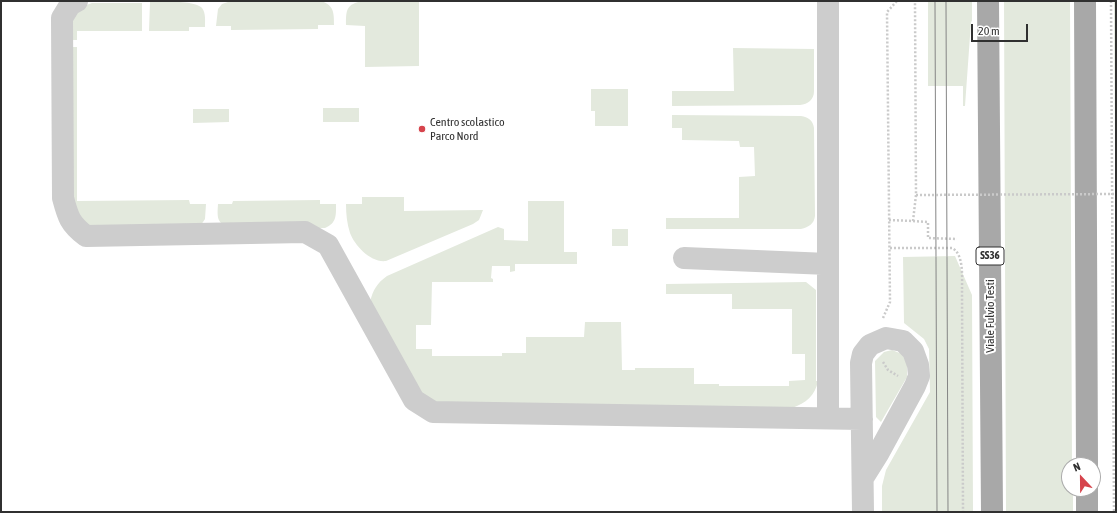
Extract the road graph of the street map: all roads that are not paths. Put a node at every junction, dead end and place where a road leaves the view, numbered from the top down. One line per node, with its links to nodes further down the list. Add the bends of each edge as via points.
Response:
1 (77, 1): 7 (street, via 70,5 62,18 63,198 67,214 75,228 86,236 305,232 328,245 414,400 433,412)
2 (828, 1): 6 (street)
3 (988, 1): 13 (main road, Viale Fulvio Testi / SS36)
4 (1084, 1): 9 (main road)
5 (684, 258): 6 (street)
6 (828, 264): 7 (street)
7 (828, 418): 8 (street)
8 (862, 418): 10 (street); 10 (street, via 861,363 864,354 870,345 886,338 903,340 913,351 919,376)
9 (1087, 457)
10 (863, 478): 12 (street)
11 (1087, 497): 14 (main road)
12 (863, 512)
13 (992, 512)
14 (1087, 512)

